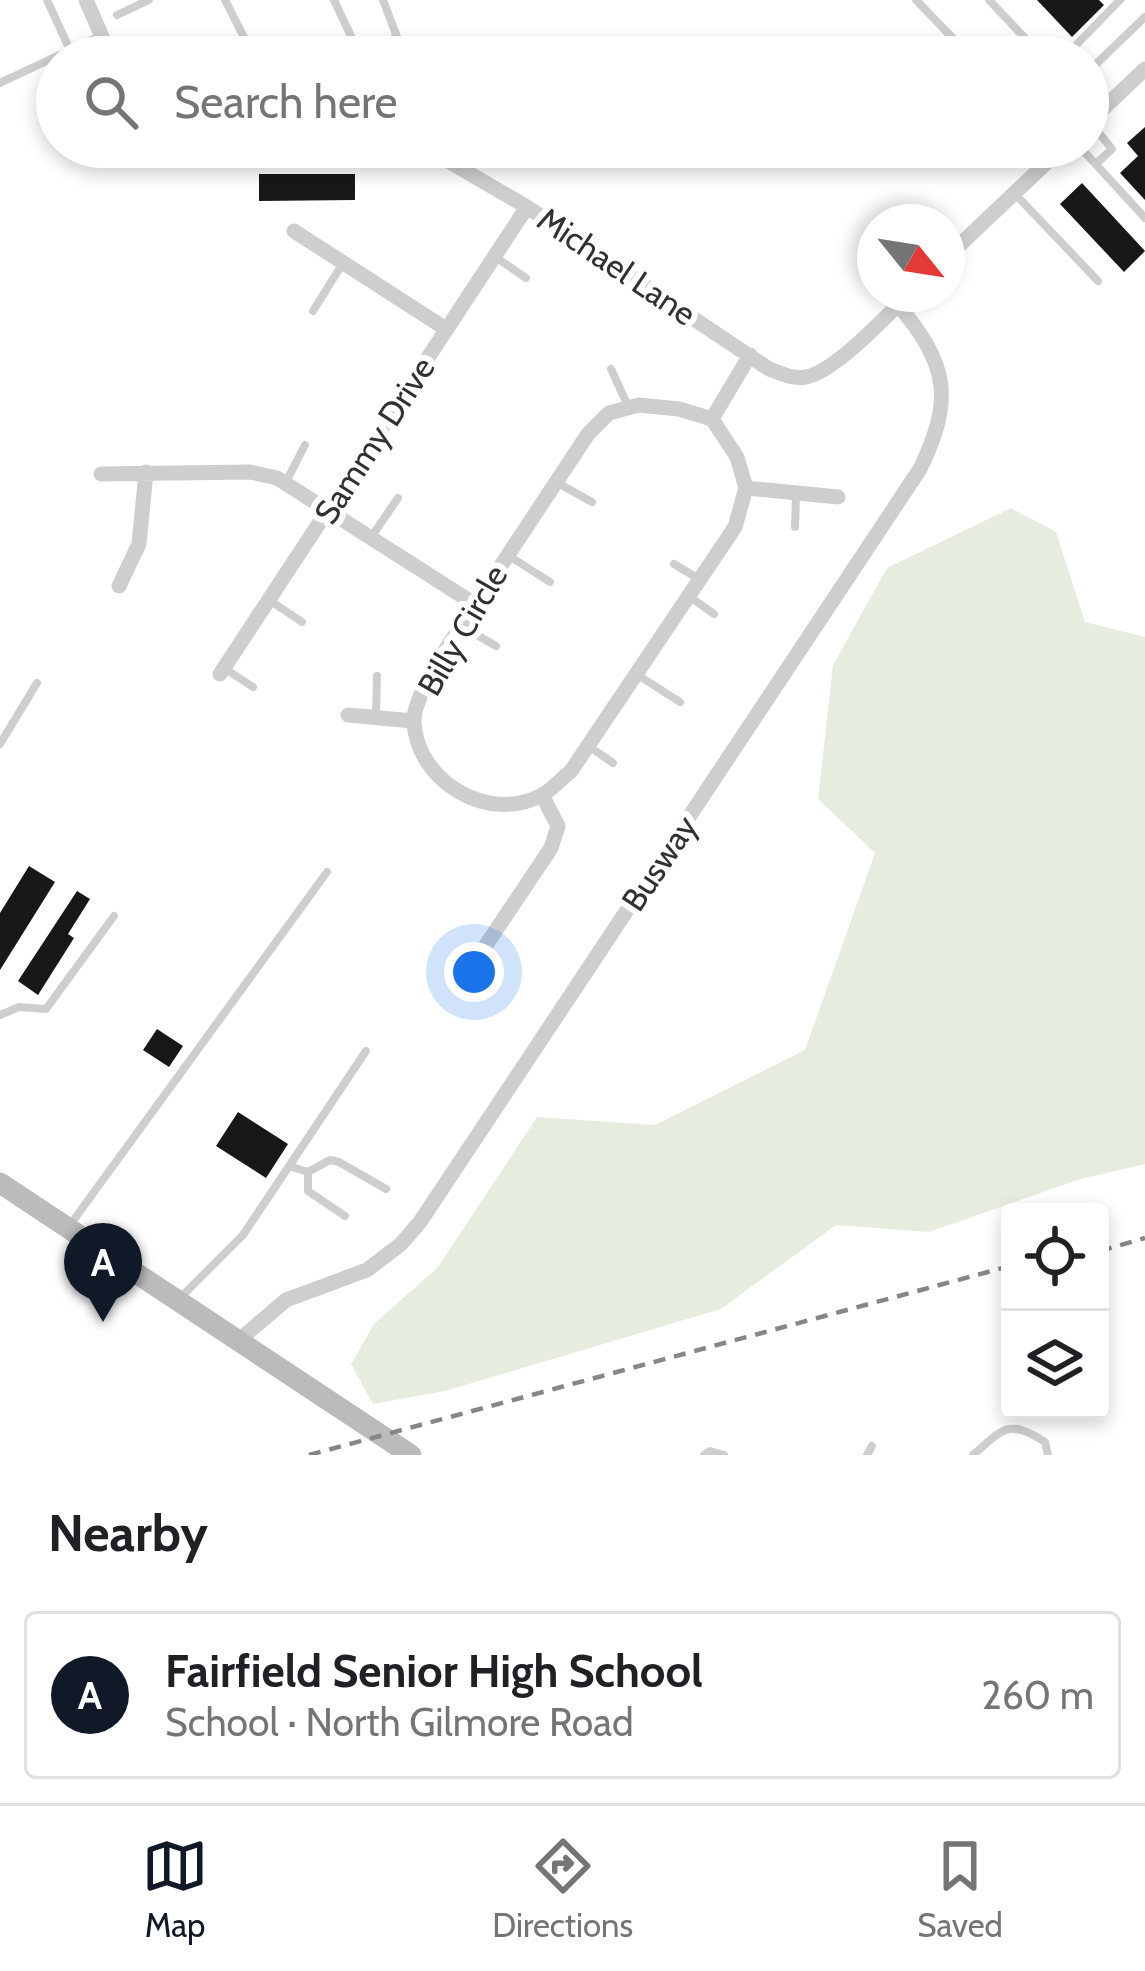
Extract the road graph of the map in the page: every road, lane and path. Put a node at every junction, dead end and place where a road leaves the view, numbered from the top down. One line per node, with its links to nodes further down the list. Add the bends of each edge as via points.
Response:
1 (47, 0): 13 (lane)
2 (86, 0): 12 (street)
3 (149, 0): 10 (lane)
4 (225, 0): 14 (lane)
5 (334, 0): 15 (lane)
6 (383, 0): 16 (lane)
7 (916, 0): 17 (lane)
8 (989, 0): 18 (lane)
9 (1120, 0): 19 (lane)
10 (117, 15)
11 (1145, 17): 20 (lane)
12 (102, 35)
13 (64, 36)
14 (243, 36)
15 (351, 36)
16 (397, 36)
17 (951, 36)
18 (1023, 36)
19 (1084, 36)
20 (1109, 52)
21 (36, 66): 23 (lane)
22 (1145, 69): 24 (street)
23 (0, 83)
24 (1109, 100)
25 (465, 168): 29 (street, Michael Lane)
26 (1040, 168): 28 (street)
27 (1100, 168): 30 (lane)
28 (1014, 193): 32 (street); 36 (lane)
29 (527, 207): 33 (street, Sammy Drive); 41 (street, Michael Lane)
30 (1145, 218)
31 (294, 231): 34 (street)
32 (965, 240)
33 (494, 256): 35 (lane); 40 (street, Sammy Drive)
34 (344, 261): 37 (lane); 40 (street)
35 (526, 278)
36 (1098, 281)
37 (313, 311)
38 (890, 312): 41 (street, Michael Lane, via 811,376 793,378)
39 (910, 312): 95 (street, Busway, via 938,361 942,389 942,416 920,470 420,1222 367,1270 286,1300)
40 (446, 329): 55 (street, Sammy Drive)
41 (750, 355): 44 (street)
42 (611, 369): 43 (lane)
43 (628, 408): 44 (street); 48 (street, Billy Circle, via 587,434)
44 (712, 419): 50 (street)
45 (304, 445): 49 (lane)
46 (146, 472): 47 (street); 49 (street, via 250,472); 62 (street, via 139,544)
47 (100, 474)
48 (555, 482): 54 (lane); 58 (street, Billy Circle)
49 (285, 483): 55 (street)
50 (746, 488): 51 (street); 60 (street, via 735,527)
51 (796, 493): 52 (street); 56 (lane)
52 (838, 497)
53 (398, 498): 57 (lane)
54 (592, 502)
55 (329, 510): 57 (street); 64 (street, Sammy Drive)
56 (795, 527)
57 (371, 537): 65 (street)
58 (506, 554): 61 (lane); 65 (street, Billy Circle)
59 (674, 564): 60 (lane)
60 (700, 579): 63 (street)
61 (550, 582)
62 (118, 586)
63 (688, 596): 66 (lane); 71 (street)
64 (268, 600): 67 (lane); 70 (street, Sammy Drive)
65 (473, 603): 68 (street, Billy Circle)
66 (714, 614)
67 (302, 622)
68 (459, 625): 69 (lane); 78 (street, Billy Circle)
69 (496, 646)
70 (222, 670): 74 (lane)
71 (636, 674): 75 (lane); 80 (street)
72 (377, 676): 77 (lane)
73 (38, 683): 79 (lane)
74 (253, 687)
75 (680, 702)
76 (348, 715): 77 (street)
77 (376, 718): 78 (street)
78 (413, 721): 82 (street, Billy Circle, via 429,766 472,800 510,805)
79 (0, 744)
80 (588, 746): 81 (lane); 82 (street)
81 (614, 763)
82 (542, 795): 85 (street, via 558,826 551,848)
83 (327, 872): 93 (lane)
84 (114, 916): 86 (lane, via 46,1009)
85 (470, 969)
86 (0, 1016)
87 (366, 1051): 88 (lane)
88 (292, 1168): 89 (lane); 94 (lane, via 243,1235)
89 (308, 1172): 91 (lane, via 330,1160); 92 (lane, via 308,1191)
90 (0, 1184): 93 (street)
91 (386, 1189)
92 (345, 1216)
93 (68, 1228): 94 (street)
94 (176, 1301): 95 (street)
95 (237, 1342): 96 (street)
96 (411, 1455)
97 (704, 1455): 98 (lane)
98 (724, 1455)
99 (973, 1455): 100 (lane, via 999,1430 1021,1428 1045,1442)
100 (1048, 1455)

